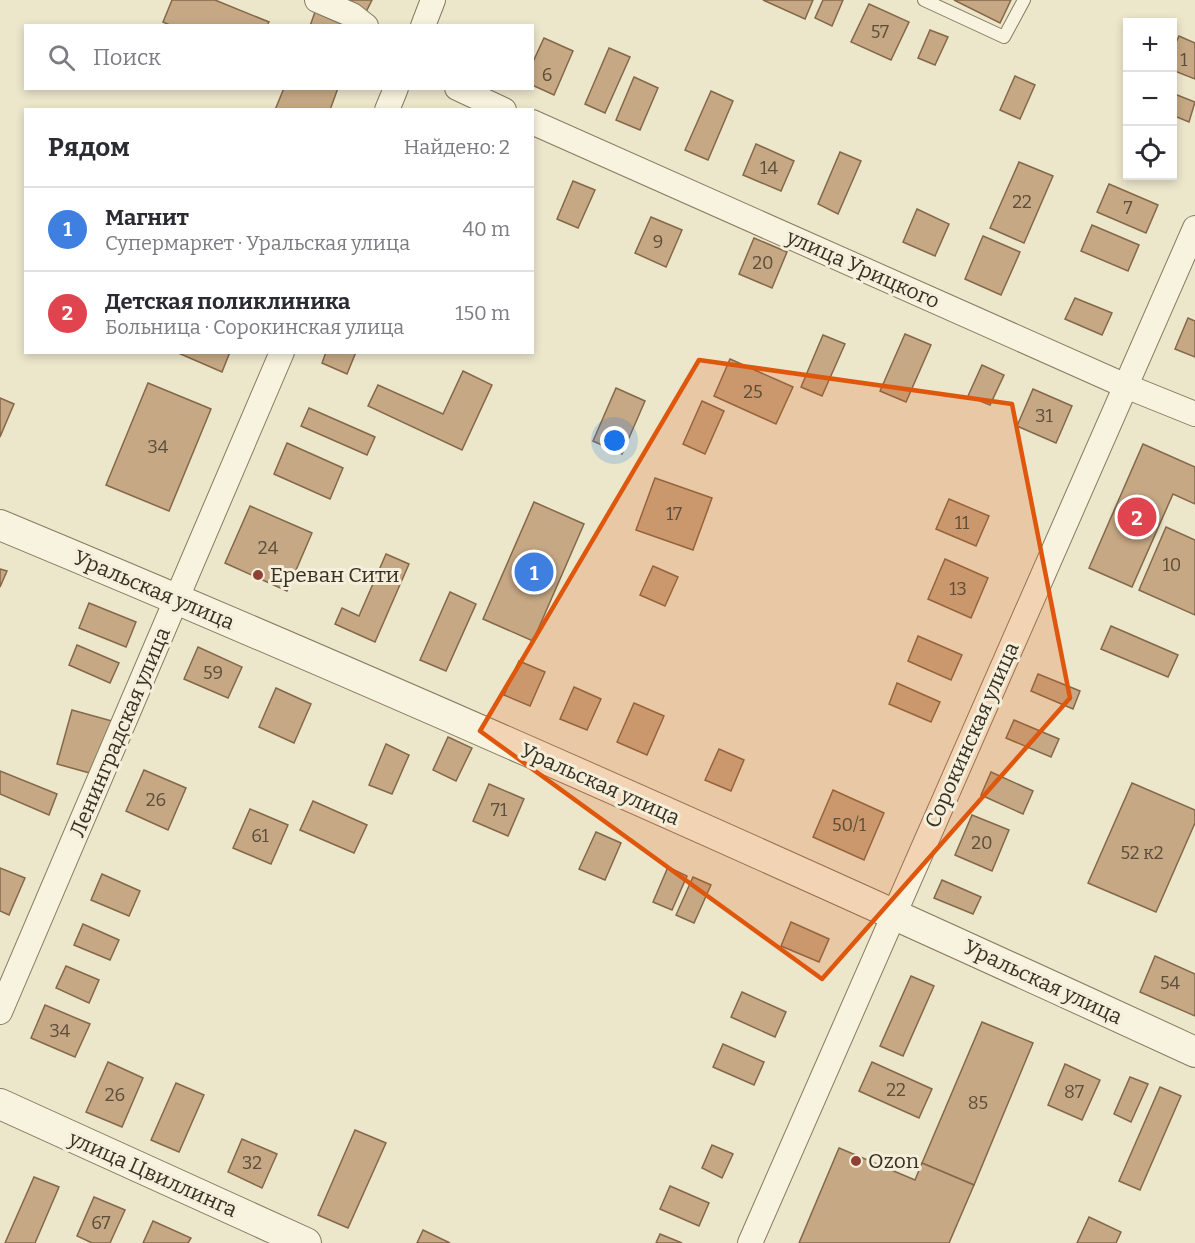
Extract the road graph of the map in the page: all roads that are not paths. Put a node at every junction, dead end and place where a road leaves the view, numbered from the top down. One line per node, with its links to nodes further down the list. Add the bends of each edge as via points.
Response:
1 (317, 0): 5 (street)
2 (433, 0): 6 (street)
3 (924, 0): 4 (lane, via 1004,37)
4 (1024, 0)
5 (363, 24)
6 (424, 24)
7 (395, 90): 9 (street)
8 (461, 90): 10 (street)
9 (388, 108)
10 (500, 108)
11 (534, 123): 14 (street, улица Урицкого)
12 (1195, 228): 14 (street, Сорокинская улица)
13 (281, 354): 17 (street, Ленинградская улица)
14 (1128, 387): 15 (street, улица Урицкого); 18 (street, Сорокинская улица)
15 (1195, 414)
16 (0, 525): 17 (street, Уральская улица)
17 (177, 598): 18 (street, Уральская улица); 19 (street, Ленинградская улица)
18 (893, 913): 20 (street, Уральская улица); 23 (street, Сорокинская улица)
19 (0, 1012)
20 (1195, 1052)
21 (0, 1104): 22 (street, улица Цвиллинга)
22 (306, 1243)
23 (750, 1243)

